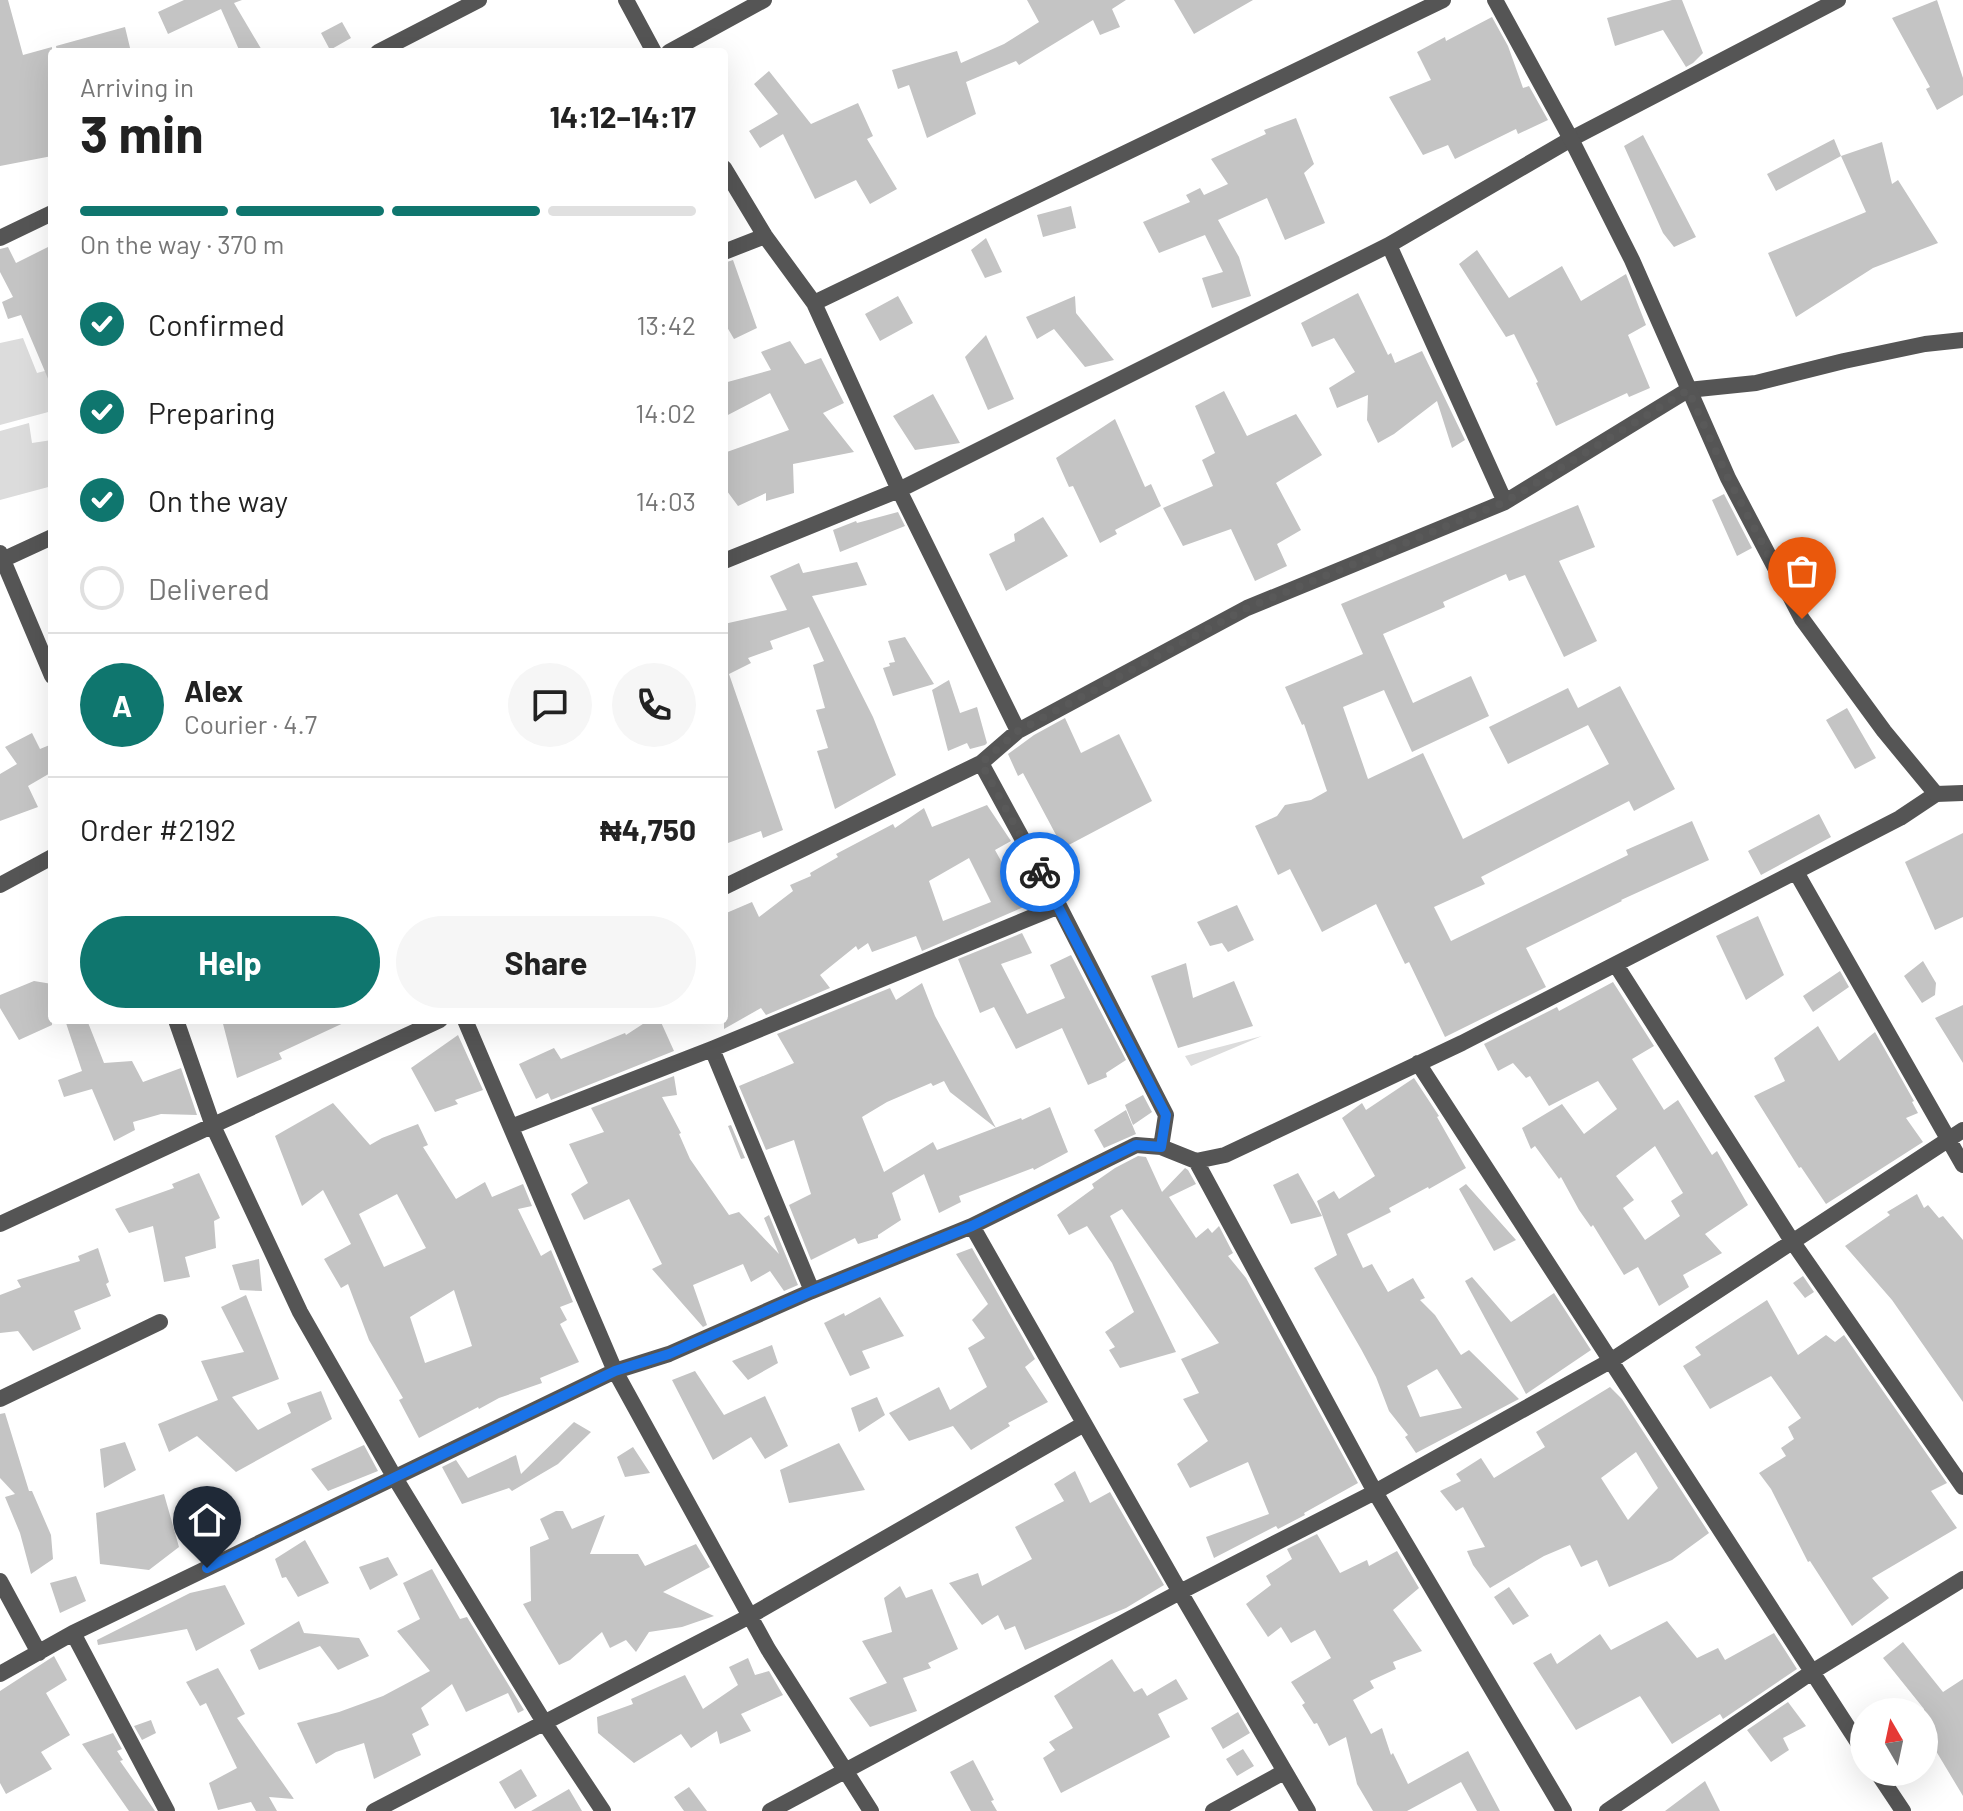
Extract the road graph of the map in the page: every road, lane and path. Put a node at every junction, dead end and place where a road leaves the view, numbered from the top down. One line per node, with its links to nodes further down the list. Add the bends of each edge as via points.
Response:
1 (479, 0): 7 (street)
2 (626, 0): 8 (street)
3 (764, 0): 9 (street)
4 (1443, 0): 17 (street)
5 (1495, 0): 10 (street)
6 (1838, 0): 10 (street)
7 (386, 48)
8 (652, 48)
9 (676, 48)
10 (1571, 139): 15 (street); 19 (street, via 1632,260)
11 (728, 175): 13 (street)
12 (48, 215): 14 (street)
13 (765, 236): 16 (street); 17 (street)
14 (0, 238)
15 (1389, 245): 20 (street); 21 (street)
16 (728, 250)
17 (814, 303): 20 (street)
18 (1963, 340): 19 (street, via 1756,383)
19 (1688, 390): 21 (street); 29 (street, via 1802,619)
20 (899, 490): 24 (street); 26 (street)
21 (1505, 502): 26 (street, via 1247,608)
22 (48, 539): 23 (street)
23 (1, 558): 25 (street)
24 (728, 559)
25 (48, 667)
26 (1018, 731): 27 (street)
27 (981, 763): 33 (street); 34 (street)
28 (1963, 793): 29 (street)
29 (1936, 794): 31 (street)
30 (48, 859): 32 (street)
31 (1796, 872): 35 (street); 44 (street)
32 (0, 885)
33 (728, 885)
34 (1059, 906): 39 (street); 45 (street, via 1166,1115)
35 (1616, 965): 40 (street); 50 (street)
36 (177, 1024): 41 (street)
37 (431, 1024): 41 (street)
38 (467, 1024): 42 (street)
39 (712, 1049): 42 (street); 51 (street)
40 (1418, 1063): 46 (street, via 1225,1155); 53 (street)
41 (213, 1126): 48 (street); 57 (street, via 300,1312)
42 (511, 1127): 54 (street)
43 (1963, 1130): 44 (street)
44 (1947, 1140): 47 (street); 50 (street)
45 (1161, 1147): 46 (street); 49 (street, via 1136,1145)
46 (1196, 1161): 59 (street)
47 (1963, 1165)
48 (0, 1224)
49 (972, 1226): 51 (street); 56 (street)
50 (1792, 1241): 53 (street); 58 (street)
51 (812, 1291): 54 (street, via 669,1354)
52 (160, 1322): 55 (street)
53 (1612, 1360): 59 (street); 66 (street)
54 (615, 1371): 57 (street); 63 (street)
55 (0, 1399)
56 (1084, 1424): 62 (street); 63 (street)
57 (395, 1478): 64 (street); 68 (street)
58 (1963, 1487)
59 (1375, 1492): 62 (street); 80 (street)
60 (1963, 1579): 66 (street)
61 (0, 1581): 65 (street)
62 (1180, 1592): 70 (street); 71 (street)
63 (750, 1616): 68 (street); 70 (street)
64 (73, 1633): 65 (street); 73 (street)
65 (39, 1653): 67 (street)
66 (1812, 1672): 69 (street); 81 (street)
67 (0, 1674)
68 (544, 1722): 74 (street); 75 (street)
69 (1850, 1730)
70 (847, 1770): 76 (street); 77 (street)
71 (1284, 1772): 78 (street); 79 (street)
72 (1886, 1786): 82 (street)
73 (167, 1811)
74 (374, 1811)
75 (603, 1811)
76 (770, 1811)
77 (871, 1811)
78 (1213, 1811)
79 (1308, 1811)
80 (1564, 1811)
81 (1607, 1811)
82 (1903, 1811)

